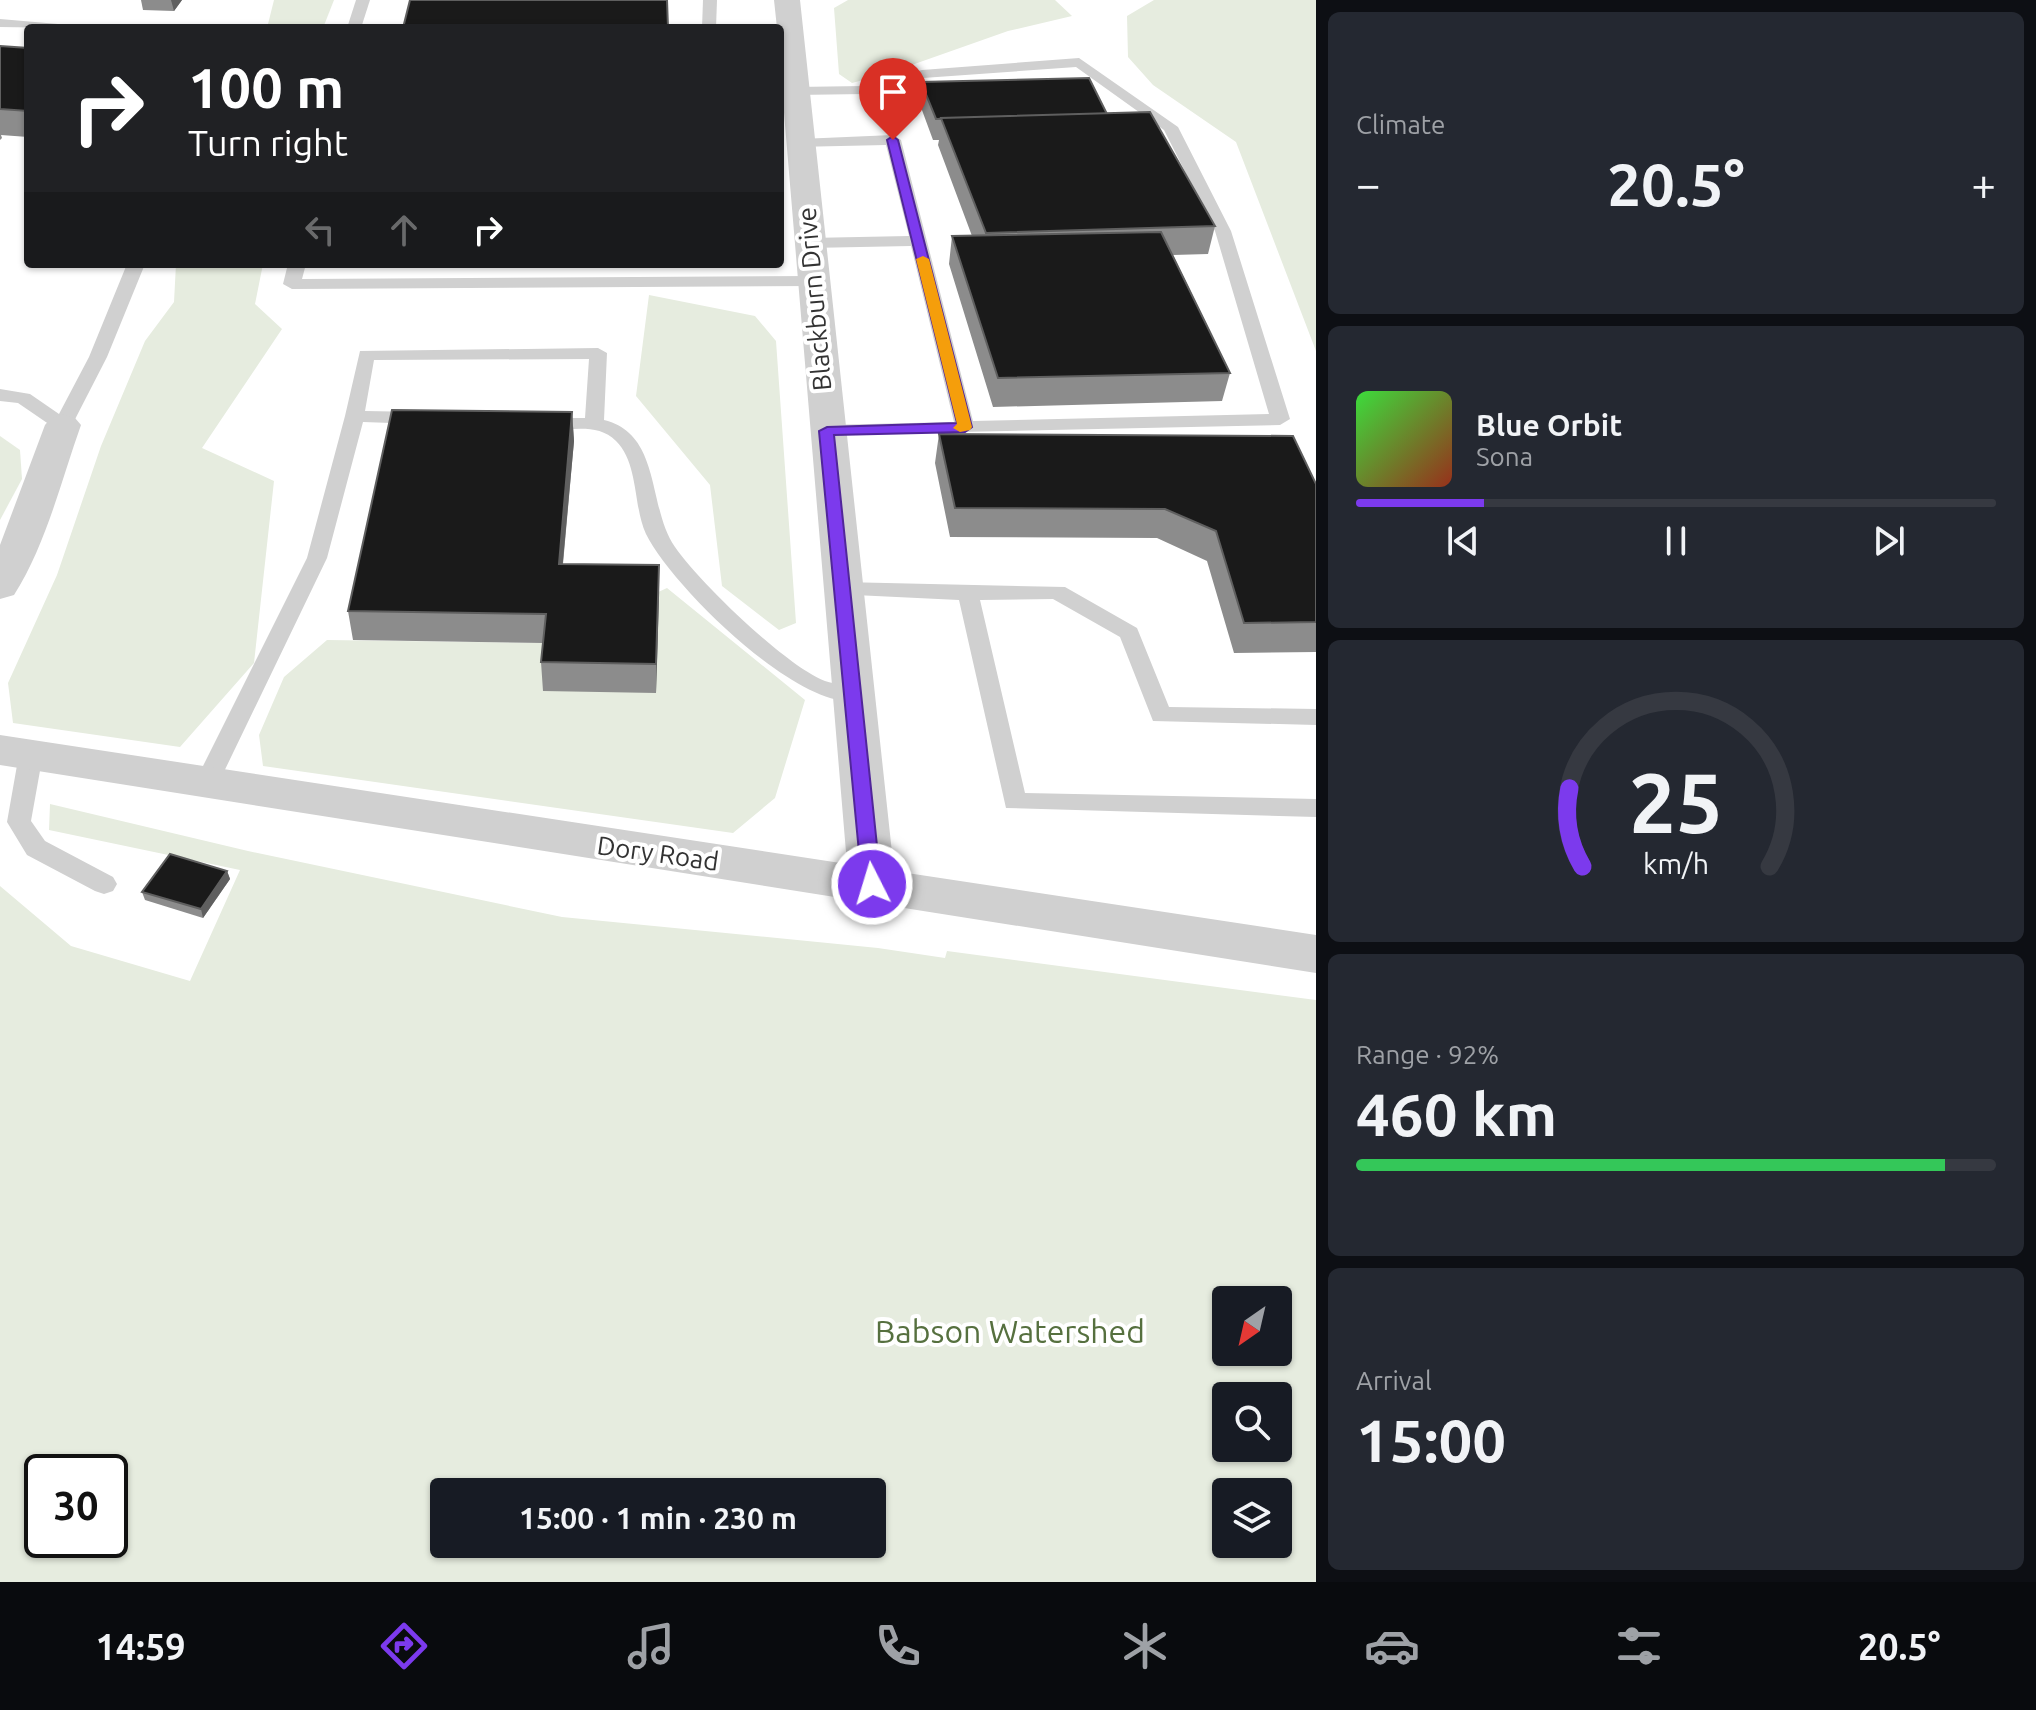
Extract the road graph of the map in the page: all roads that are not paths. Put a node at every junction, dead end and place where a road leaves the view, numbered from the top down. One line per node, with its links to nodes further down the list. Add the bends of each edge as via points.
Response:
1 (363, 0): 5 (lane)
2 (710, 0): 6 (lane)
3 (787, 0): 8 (street, Blackburn Drive)
4 (0, 23): 7 (lane)
5 (355, 24)
6 (709, 24)
7 (24, 25)
8 (792, 119): 9 (lane, via 893,140); 10 (street, Blackburn Drive); 20 (lane, via 922,74 1079,62 1170,127 1223,231 1280,419)
9 (918, 241): 10 (lane); 20 (lane)
10 (809, 243): 13 (street, Blackburn Drive)
11 (134, 268): 18 (lane)
12 (296, 268): 13 (lane, via 292,284)
13 (813, 281): 21 (street, Blackburn Drive)
14 (0, 395): 18 (lane, via 23,398)
15 (355, 416): 16 (lane); 19 (lane, via 366,355 598,353); 28 (lane, via 317,558)
16 (448, 420)
17 (519, 423): 19 (lane)
18 (63, 425): 22 (street)
19 (594, 425): 25 (lane, via 613,429 634,448 645,505 670,558 686,578 813,685)
20 (965, 427): 21 (lane)
21 (827, 431): 23 (street, Blackburn Drive)
22 (0, 586)
23 (842, 589): 24 (lane); 25 (street, Blackburn Drive)
24 (968, 593): 26 (lane, via 1057,592 1129,633 1161,715); 29 (lane, via 1015,802)
25 (853, 694): 31 (street, Blackburn Drive)
26 (1316, 717)
27 (16, 752): 28 (street, Dory Road); 30 (lane, via 19,822 36,848)
28 (207, 782): 31 (street, Dory Road)
29 (1316, 808)
30 (104, 884)
31 (872, 884): 32 (street, Dory Road)
32 (1316, 954)

